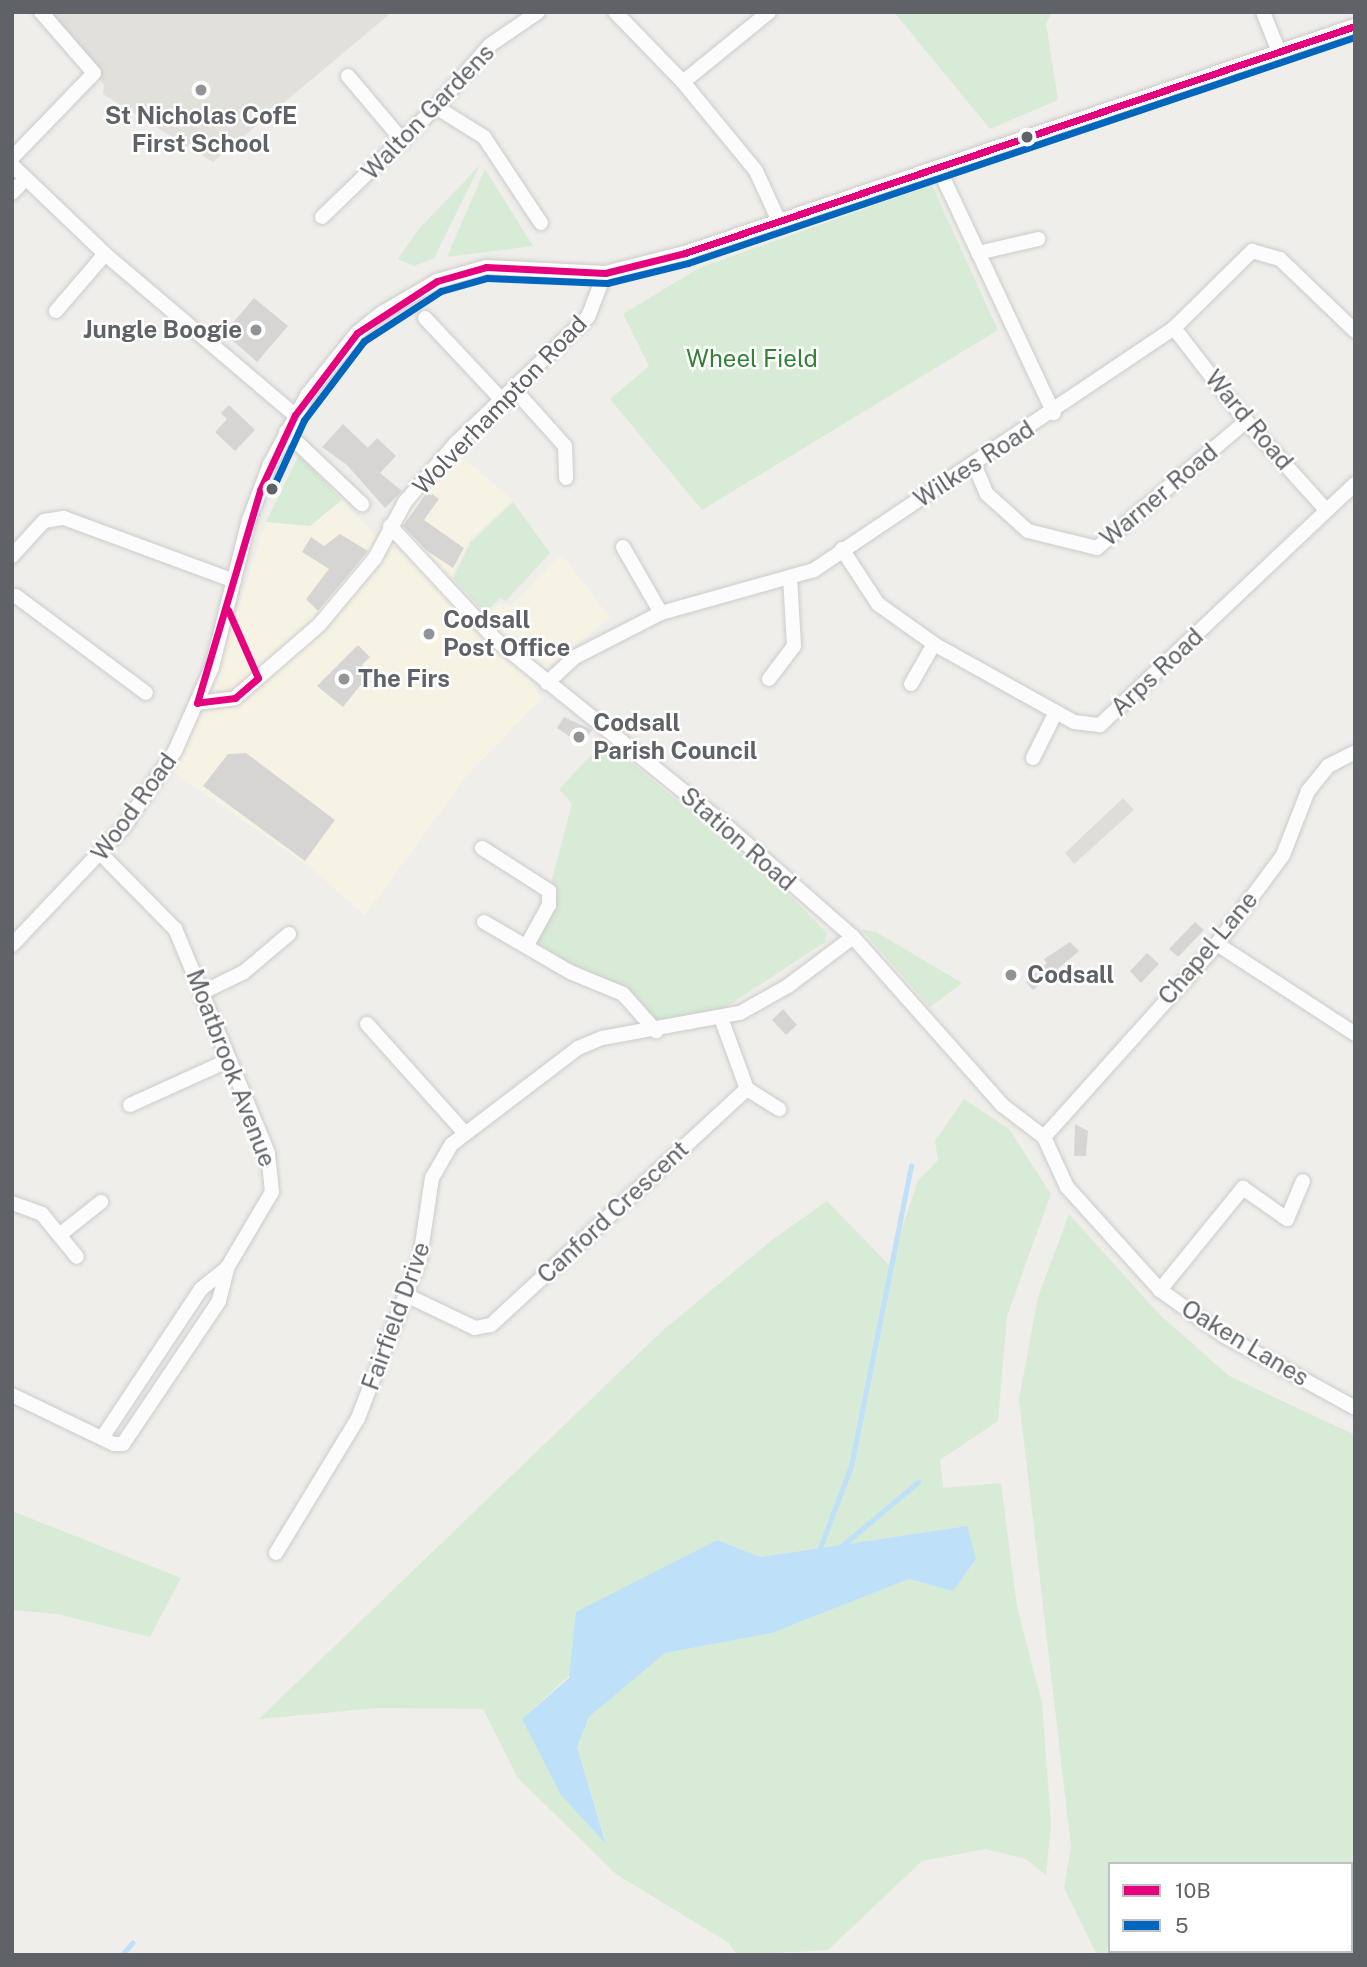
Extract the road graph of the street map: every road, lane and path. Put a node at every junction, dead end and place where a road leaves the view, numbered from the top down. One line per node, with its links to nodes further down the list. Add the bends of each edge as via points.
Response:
1 (41, 12): 12 (street, via 94,73)
2 (538, 12): 10 (street, Walton Gardens, via 490,45)
3 (615, 12): 9 (street)
4 (769, 12): 9 (street)
5 (1263, 12): 7 (street)
6 (1355, 26): 7 (street)
7 (1279, 52): 14 (street)
8 (348, 76): 11 (street)
9 (683, 82): 18 (street, via 756,171)
10 (436, 107): 11 (street, Walton Gardens); 19 (street, via 484,137)
11 (403, 141): 17 (street, Walton Gardens)
12 (12, 158)
13 (12, 166): 15 (street)
14 (938, 167): 18 (street); 21 (street)
15 (25, 179): 16 (street); 22 (street)
16 (12, 192)
17 (322, 218)
18 (778, 219): 23 (street, via 685,253)
19 (541, 223)
20 (1038, 239): 21 (street)
21 (978, 253): 30 (street)
22 (105, 254): 24 (street); 31 (street)
23 (605, 273): 28 (street, Wolverhampton Road, via 588,317); 31 (street, Wood Road, via 486,267 437,281 357,333)
24 (56, 311)
25 (425, 318): 29 (street)
26 (1174, 328): 27 (street, Wilkes Road, via 1245,255 1260,251 1280,259); 30 (street, Wilkes Road); 32 (street, Ward Road)
27 (1355, 331)
28 (513, 388): 29 (street, Wolverhampton Road); 35 (street, via 565,446)
29 (500, 398): 39 (street, Wolverhampton Road)
30 (1054, 413): 34 (street, Wilkes Road)
31 (295, 415): 33 (street, Wood Road)
32 (1246, 422): 34 (street, Warner Road, via 1097,548 1027,531 988,494); 38 (street, Ward Road)
33 (286, 432): 37 (street); 44 (street, Wood Road, via 260,490)
34 (974, 464): 41 (street, Wilkes Road)
35 (566, 478)
36 (1355, 484): 38 (street, Arps Road)
37 (362, 504)
38 (1326, 510): 53 (street, Arps Road, via 1100,725 1083,726)
39 (390, 526): 49 (street, Station Road, via 496,640); 52 (street, via 375,558 320,624 235,698)
40 (623, 547): 46 (street)
41 (842, 549): 43 (street, Wilkes Road, via 814,570); 47 (street, Arps Road, via 878,604)
42 (12, 556): 44 (street, via 44,521 64,518)
43 (790, 577): 46 (street, Wilkes Road); 48 (street, via 794,646)
44 (234, 581): 52 (street, Wood Road)
45 (14, 596): 51 (street)
46 (661, 614): 49 (street, Wilkes Road, via 575,657)
47 (934, 644): 50 (street); 53 (street, Arps Road)
48 (769, 679)
49 (547, 683): 60 (street, Station Road, via 724,824)
50 (911, 684)
51 (146, 693)
52 (197, 703): 57 (street, Wood Road, via 163,772)
53 (1056, 712): 55 (street)
54 (1355, 752): 61 (street, Chapel Lane, via 1328,766 1308,792 1283,855)
55 (1033, 758)
56 (482, 848): 63 (street, via 549,891 549,905)
57 (101, 854): 62 (street, Wood Road); 64 (street, Moatbrook Avenue, via 168,918)
58 (484, 922): 63 (street)
59 (289, 934): 64 (street, via 244,972)
60 (853, 936): 65 (street, Fairfield Drive, via 768,1000); 74 (street, Station Road, via 1002,1105)
61 (1217, 944): 68 (street); 74 (street, Chapel Lane)
62 (12, 945)
63 (527, 945): 67 (street, via 570,972 624,994)
64 (203, 992): 69 (street, Moatbrook Avenue)
65 (721, 1018): 67 (street, Fairfield Drive); 70 (street)
66 (367, 1024): 73 (street)
67 (656, 1031): 73 (street, Fairfield Drive, via 603,1038 578,1048)
68 (1355, 1034)
69 (229, 1060): 71 (street); 80 (street, Moatbrook Avenue, via 268,1153 274,1180 268,1205)
70 (747, 1088): 72 (street); 82 (street, Canford Crescent, via 491,1325 475,1328)
71 (130, 1105)
72 (779, 1109)
73 (464, 1132): 82 (street, Fairfield Drive, via 432,1178 425,1236)
74 (1044, 1137): 81 (street, Oaken Lanes, via 1066,1186)
75 (1303, 1181): 81 (street, via 1287,1219 1243,1188)
76 (101, 1202): 78 (street)
77 (12, 1203): 78 (street, via 42,1213)
78 (62, 1233): 79 (street)
79 (78, 1257)
80 (228, 1268): 85 (street, via 201,1289); 85 (street, Moatbrook Avenue, via 219,1301 129,1440 119,1446)
81 (1160, 1290): 84 (street, Oaken Lanes, via 1223,1335)
82 (408, 1296): 86 (street, Fairfield Drive, via 358,1418)
83 (12, 1395): 85 (street, Moatbrook Avenue)
84 (1355, 1408)
85 (102, 1438)
86 (276, 1553)

